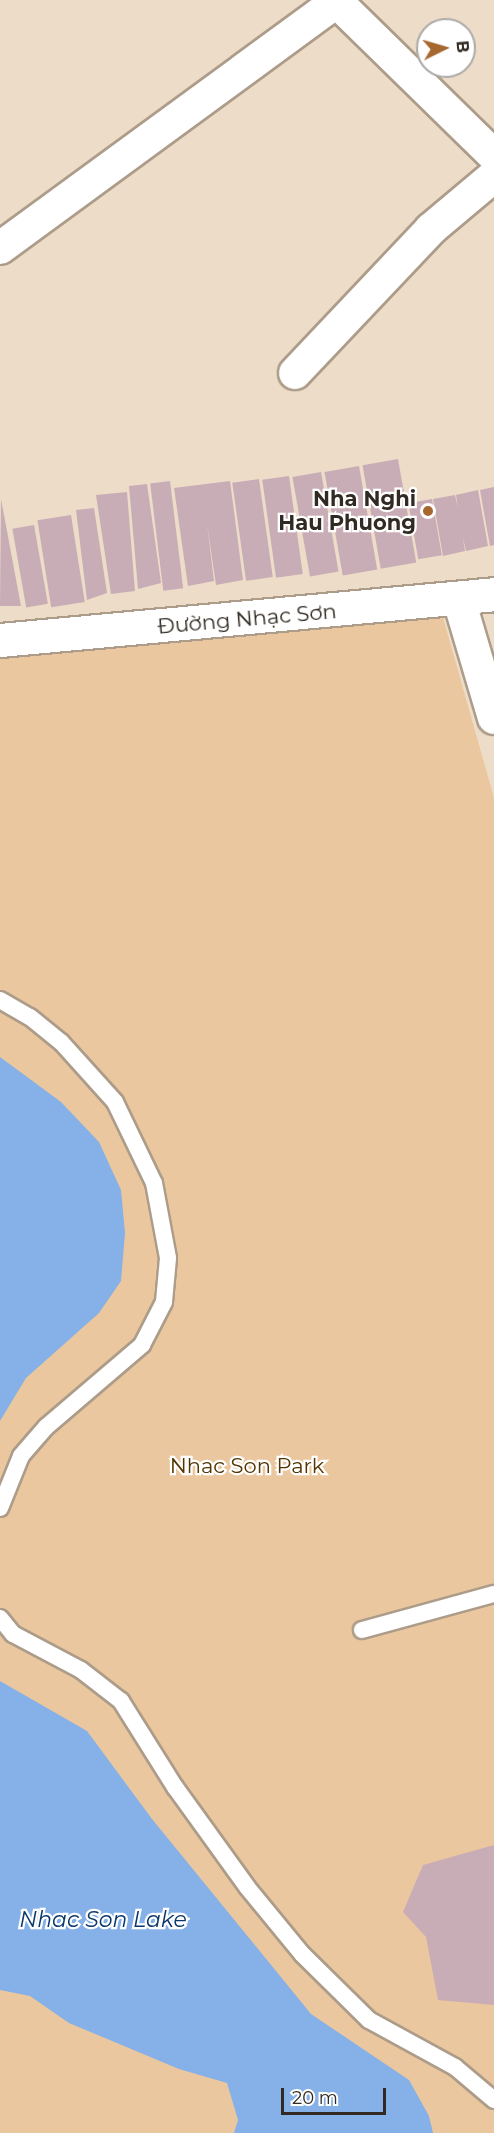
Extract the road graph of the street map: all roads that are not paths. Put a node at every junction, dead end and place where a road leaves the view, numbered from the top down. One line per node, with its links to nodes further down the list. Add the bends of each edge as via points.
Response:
1 (338, 1): 2 (street); 4 (street)
2 (494, 156)
3 (494, 176): 5 (street, via 431,229)
4 (0, 248)
5 (295, 373)
6 (494, 594): 7 (main road, Đường Nhạc Sơn)
7 (459, 600): 8 (main road, Đường Nhạc Sơn); 9 (street)
8 (0, 640)
9 (494, 718)
10 (0, 1000): 11 (lane, via 62,1042 115,1102 154,1183 168,1258 164,1302 142,1345 46,1427 21,1456)
11 (0, 1508)
12 (494, 1594): 14 (lane)
13 (0, 1618): 15 (lane, via 13,1634 81,1670 122,1701 176,1787 247,1887 302,1954 369,2020 455,2067)
14 (362, 1630)
15 (494, 2100)

